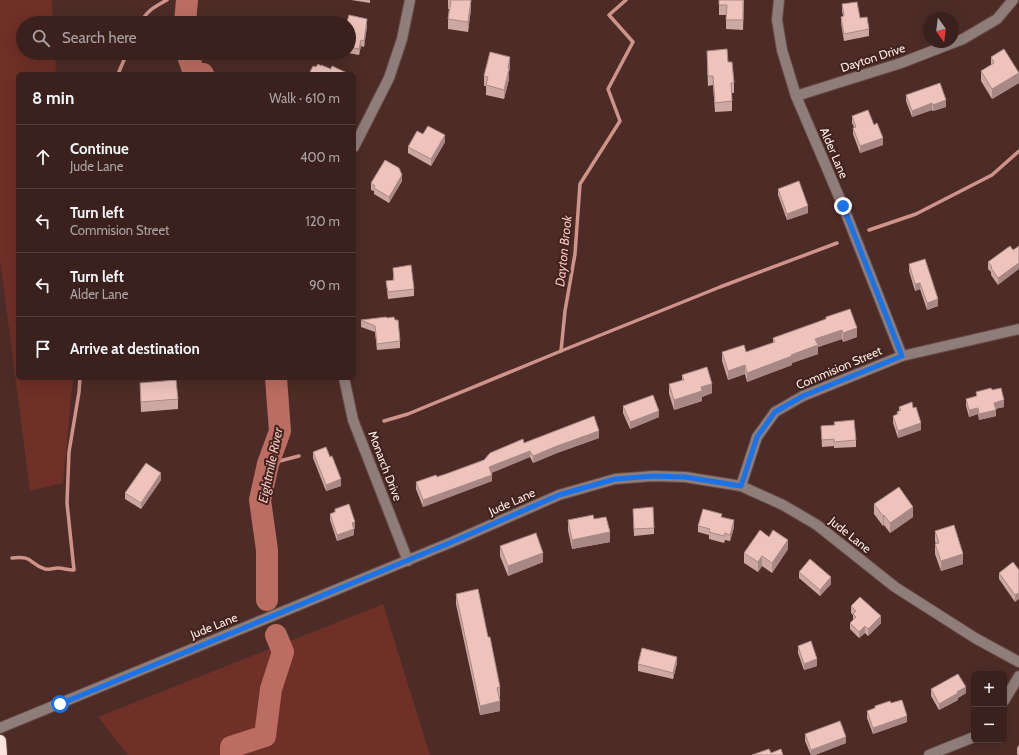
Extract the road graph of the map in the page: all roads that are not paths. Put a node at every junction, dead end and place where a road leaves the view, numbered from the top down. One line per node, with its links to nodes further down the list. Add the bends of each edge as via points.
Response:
1 (410, 0): 5 (street, via 402,39 389,78)
2 (779, 0): 4 (street, Alder Lane, via 778,28)
3 (1013, 0): 4 (street, Dayton Drive, via 997,19 963,38 901,63)
4 (796, 96): 7 (street, Alder Lane)
5 (356, 143)
6 (1019, 329): 7 (street, Commision Street)
7 (902, 356): 9 (street, Commision Street, via 803,396 775,412 757,437)
8 (344, 380): 10 (street, Monarch Drive, via 353,420)
9 (741, 486): 10 (street, Jude Lane, via 685,477 615,479 559,495); 11 (street, Jude Lane, via 817,525 895,587 975,638)
10 (408, 561): 14 (street, Jude Lane)
11 (1019, 662)
12 (1019, 676): 13 (street)
13 (1007, 696)
14 (0, 728)
15 (971, 738): 18 (street)
16 (0, 741): 17 (highway)
17 (1, 755)
18 (929, 755)

